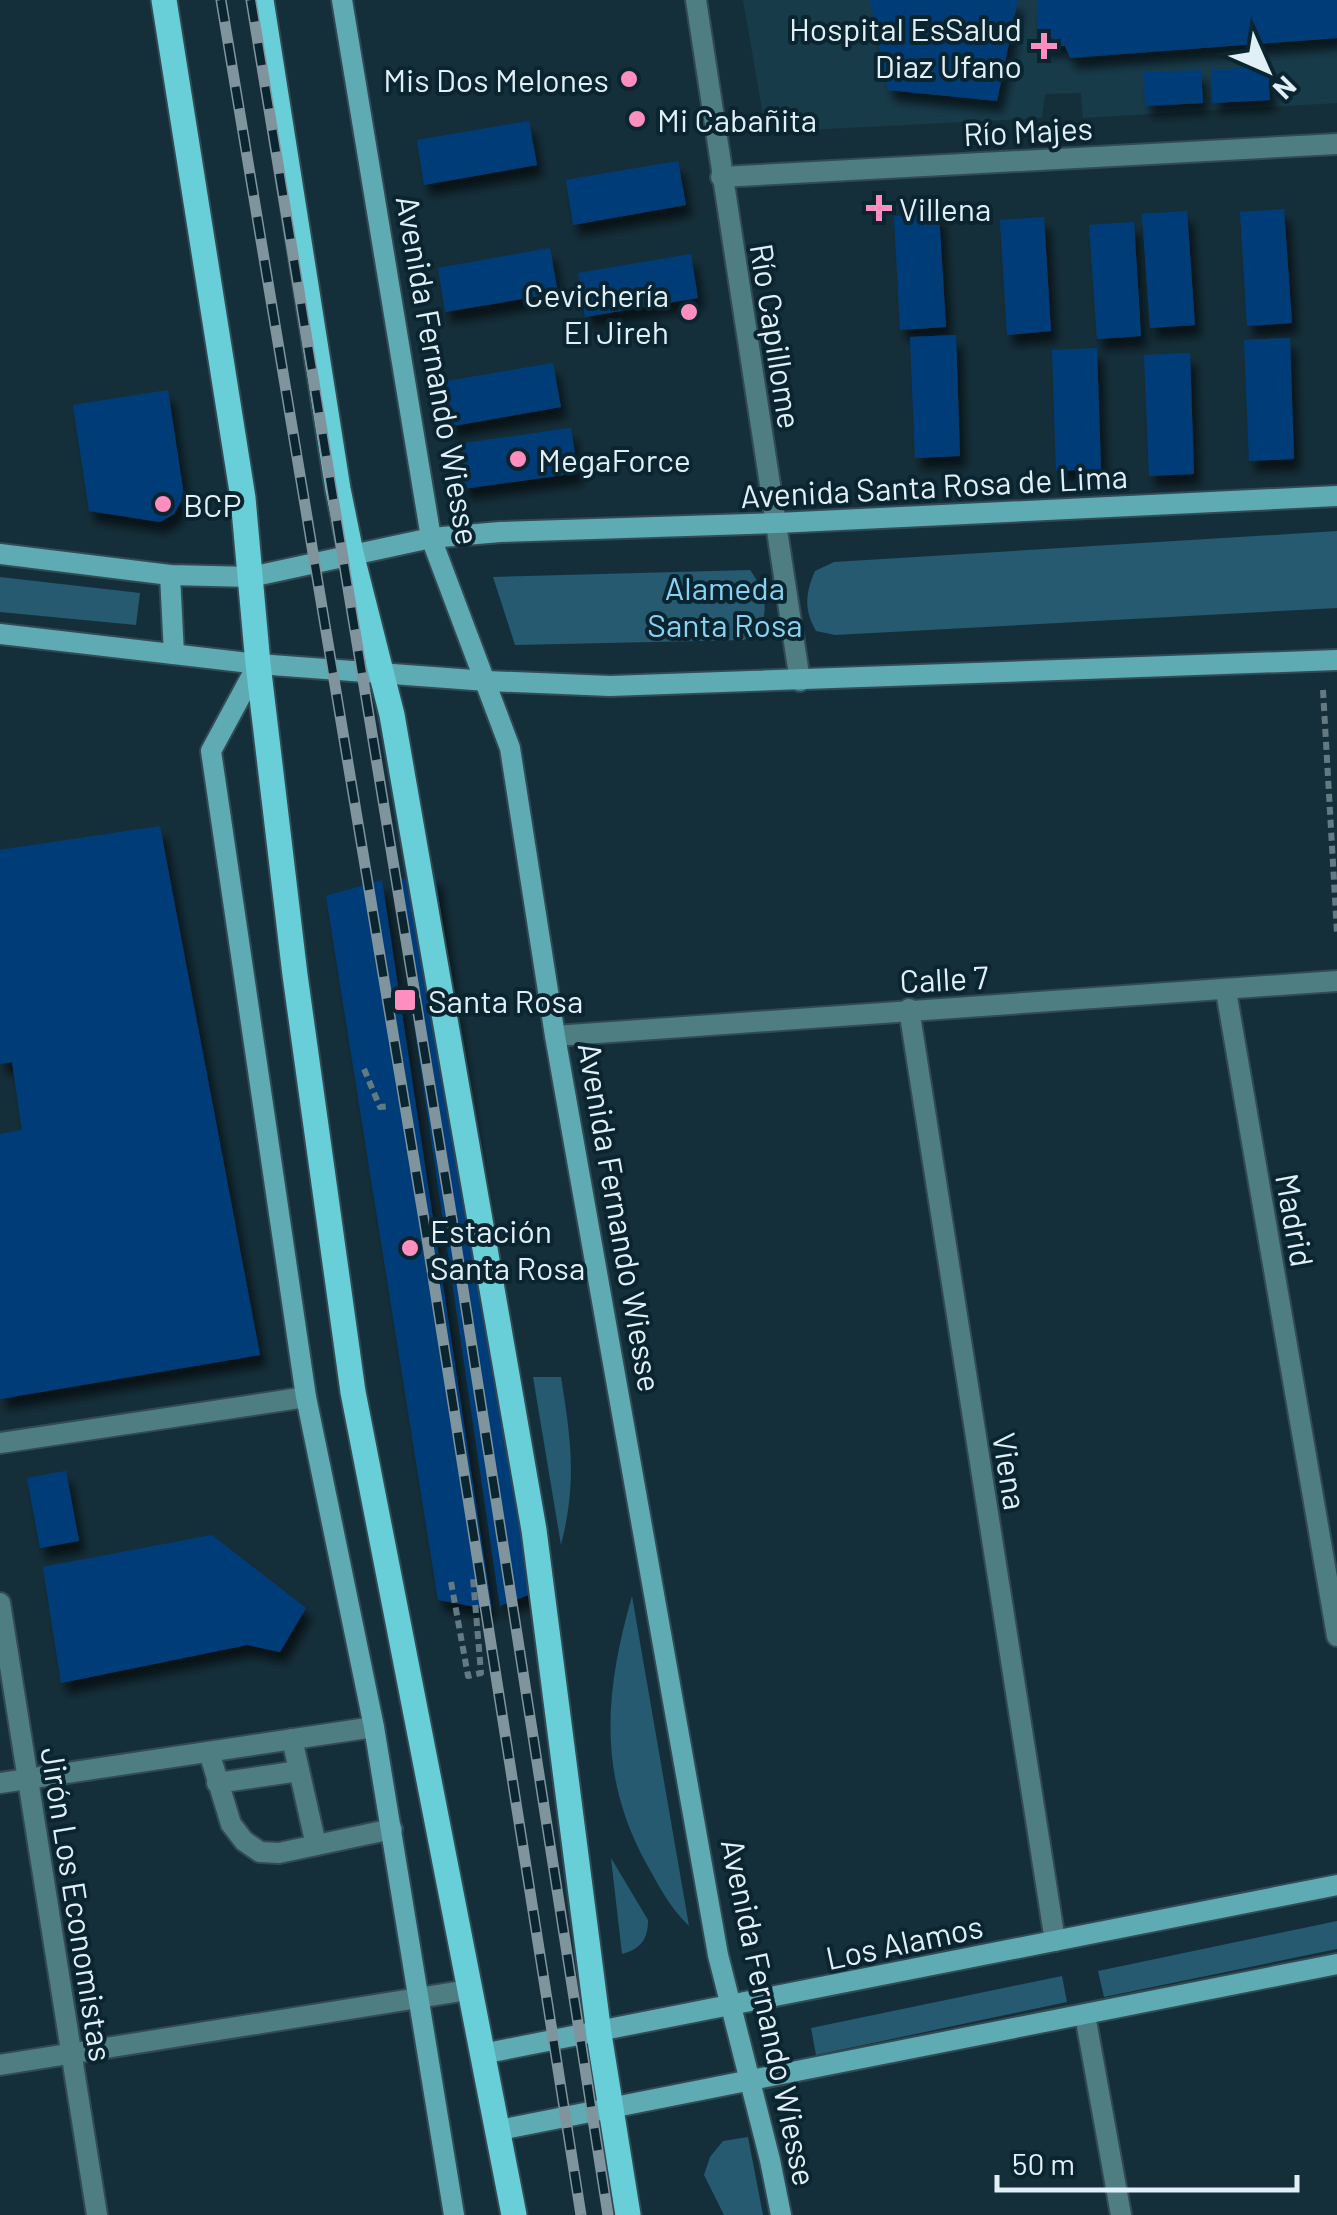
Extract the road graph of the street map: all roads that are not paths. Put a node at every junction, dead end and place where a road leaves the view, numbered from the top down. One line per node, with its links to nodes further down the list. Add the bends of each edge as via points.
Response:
1 (164, 0): 13 (main road)
2 (261, 0): 10 (main road)
3 (342, 0): 9 (main road, Avenida Fernando Wiesse)
4 (696, 0): 6 (street, Río Capillome)
5 (1337, 144): 6 (street, Río Majes)
6 (721, 177): 8 (street, Río Capillome)
7 (1337, 496): 8 (main road, Avenida Santa Rosa de Lima)
8 (777, 523): 9 (main road, Avenida Santa Rosa de Lima); 19 (street, Río Capillome)
9 (431, 538): 10 (main road, Avenida Santa Rosa de Lima); 20 (main road, Avenida Fernando Wiesse)
10 (350, 553): 13 (main road, Avenida Santa Rosa de Lima); 18 (main road)
11 (0, 554): 12 (main road, Avenida Santa Rosa de Lima)
12 (170, 575): 13 (main road, Avenida Santa Rosa de Lima); 15 (main road)
13 (251, 576): 17 (main road)
14 (0, 634): 15 (main road)
15 (174, 654): 17 (main road)
16 (1329, 661): 19 (main road)
17 (258, 664): 18 (main road); 25 (main road, via 210,750); 41 (main road, via 353,1392)
18 (383, 672): 20 (main road); 45 (main road, via 534,1530)
19 (800, 681): 20 (main road)
20 (487, 682): 24 (main road, Avenida Fernando Wiesse, via 510,748)
21 (1337, 981): 22 (street, Calle 7)
22 (1226, 991): 23 (street, Calle 7); 28 (street, Madrid)
23 (908, 1010): 24 (street, Calle 7); 39 (street, Viena)
24 (555, 1036): 43 (main road, Avenida Fernando Wiesse)
25 (306, 1396): 26 (street); 29 (main road)
26 (0, 1443)
27 (0, 1603): 33 (street, Jirón Los Economistas)
28 (1337, 1636)
29 (374, 1727): 30 (street); 36 (main road)
30 (292, 1739): 31 (street); 32 (street)
31 (209, 1752): 33 (street); 35 (street)
32 (298, 1770): 35 (street); 37 (street)
33 (27, 1779): 34 (street); 46 (street, Jirón Los Economistas)
34 (0, 1783)
35 (217, 1784): 37 (street, via 231,1824 260,1852)
36 (392, 1828): 37 (street); 42 (main road)
37 (316, 1845)
38 (1337, 1885): 39 (main road, Los Alamos)
39 (1054, 1941): 43 (main road, Los Alamos)
40 (1337, 1964): 44 (main road)
41 (468, 1990): 42 (street); 47 (main road)
42 (420, 1999): 46 (street); 53 (main road)
43 (731, 2007): 45 (main road, Los Alamos); 49 (main road, Avenida Fernando Wiesse)
44 (1084, 2015): 49 (main road); 57 (street)
45 (599, 2034): 47 (main road, Los Alamos); 50 (main road)
46 (72, 2054): 48 (street); 52 (street, Jirón Los Economistas)
47 (482, 2054): 51 (main road)
48 (0, 2065)
49 (751, 2082): 50 (main road); 56 (main road, Avenida Fernando Wiesse)
50 (610, 2109): 51 (main road); 55 (main road)
51 (499, 2130): 54 (main road)
52 (98, 2215)
53 (454, 2215)
54 (514, 2215)
55 (628, 2215)
56 (781, 2215)
57 (1121, 2215)

